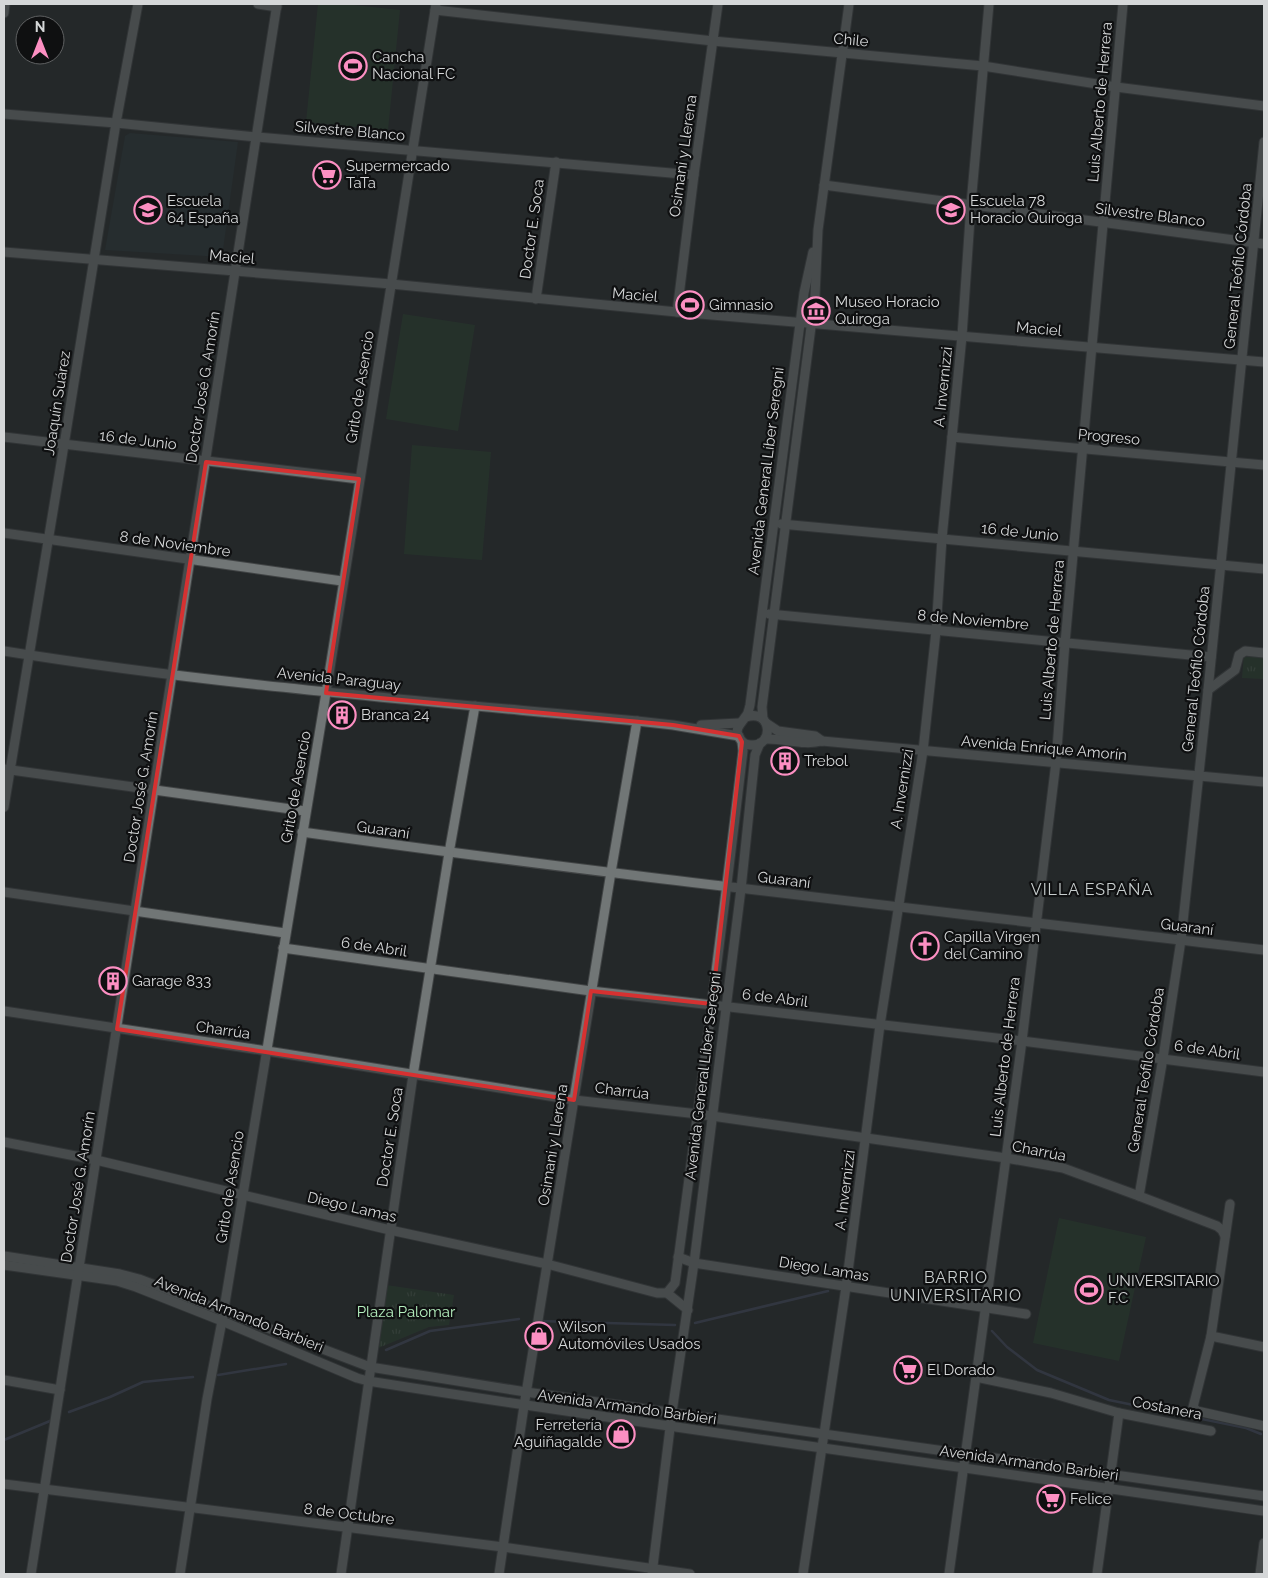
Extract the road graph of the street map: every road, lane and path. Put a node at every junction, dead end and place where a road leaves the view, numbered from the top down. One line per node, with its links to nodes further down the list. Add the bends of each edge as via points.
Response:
1 (5, 4): 10 (street)
2 (138, 4): 17 (street, Joaquín Suárez)
3 (258, 4): 8 (street)
4 (718, 4): 11 (street, Osimani y Llerena)
5 (849, 4): 12 (street, Avenida General Líber Seregni)
6 (989, 4): 13 (street, A. Invernizzi)
7 (1123, 4): 14 (street, Luis Alberto de Herrera)
8 (277, 5): 18 (street, Doctor José G. Amorín)
9 (435, 7): 11 (street, Chile); 20 (street, Grito de Asencio)
10 (4, 13)
11 (713, 41): 12 (street, Chile); 22 (street, Osimani y Llerena)
12 (843, 52): 13 (street, Chile); 23 (street, Avenida General Líber Seregni)
13 (983, 66): 14 (street, Chile); 24 (street, A. Invernizzi)
14 (1116, 87): 15 (street, Chile); 25 (street, Luis Alberto de Herrera)
15 (1264, 106)
16 (4, 114): 17 (street, Silvestre Blanco)
17 (116, 123): 18 (street, Silvestre Blanco); 30 (street, Joaquín Suárez)
18 (257, 137): 20 (street, Silvestre Blanco); 31 (street, Doctor José G. Amorín)
19 (1264, 142): 27 (street, General Teófilo Córdoba)
20 (412, 150): 21 (street, Silvestre Blanco); 32 (street, Grito de Asencio)
21 (556, 162): 22 (street, Silvestre Blanco); 33 (street, Doctor E. Soca)
22 (694, 175): 34 (street, Osimani y Llerena)
23 (824, 185): 24 (street, Silvestre Blanco); 26 (street, Avenida General Líber Seregni)
24 (970, 204): 25 (street, Silvestre Blanco); 37 (street, A. Invernizzi)
25 (1103, 223): 27 (street, Silvestre Blanco); 38 (street, Luis Alberto de Herrera)
26 (818, 230): 35 (street, Avenida General Líber Seregni); 36 (street, Avenida General Líber Seregni)
27 (1254, 242): 28 (street, Silvestre Blanco); 39 (street, General Teófilo Córdoba)
28 (1264, 244)
29 (4, 252): 30 (street, Maciel)
30 (94, 258): 31 (street, Maciel); 43 (street, Joaquín Suárez)
31 (236, 272): 32 (street, Maciel); 45 (street, Doctor José G. Amorín)
32 (391, 284): 33 (street, Maciel); 48 (street, Grito de Asencio)
33 (536, 299): 34 (street, Maciel)
34 (677, 312): 35 (street, Maciel)
35 (800, 323): 36 (street, Maciel); 49 (street, Avenida General Líber Seregni)
36 (812, 324): 37 (street, Maciel); 50 (street, Avenida General Líber Seregni)
37 (962, 336): 38 (street, Maciel); 42 (street, A. Invernizzi)
38 (1092, 348): 39 (street, Maciel); 44 (street, Luis Alberto de Herrera)
39 (1242, 360): 40 (street, Maciel); 46 (street, General Teófilo Córdoba)
40 (1264, 362)
41 (4, 437): 43 (street, 16 de Junio)
42 (952, 437): 44 (street, Progreso); 52 (street, A. Invernizzi)
43 (64, 445): 45 (street, 16 de Junio); 53 (street, Joaquín Suárez)
44 (1082, 449): 46 (street, Progreso); 54 (street, Luis Alberto de Herrera)
45 (206, 462): 48 (street, 16 de Junio); 55 (street, Doctor José G. Amorín)
46 (1232, 462): 47 (street, Progreso); 56 (street, General Teófilo Córdoba)
47 (1264, 465)
48 (359, 479): 58 (street, Grito de Asencio)
49 (773, 523): 50 (street, 16 de Junio); 59 (street, Avenida General Líber Seregni)
50 (786, 524): 52 (street, 16 de Junio); 60 (street, Avenida General Líber Seregni)
51 (4, 533): 53 (street, 8 de Noviembre)
52 (942, 538): 54 (street, 16 de Junio); 61 (street, A. Invernizzi)
53 (48, 540): 55 (street, 8 de Noviembre); 65 (street, Joaquín Suárez)
54 (1073, 551): 56 (street, 16 de Junio); 62 (street, Luis Alberto de Herrera)
55 (190, 560): 58 (street, 8 de Noviembre); 67 (street, Doctor José G. Amorín)
56 (1221, 565): 57 (street, 16 de Junio); 66 (street, General Teófilo Córdoba)
57 (1264, 569)
58 (342, 581): 69 (street, Grito de Asencio)
59 (762, 613): 60 (street, 8 de Noviembre); 71 (street, Avenida General Líber Seregni, via 750,705)
60 (774, 614): 61 (street, 8 de Noviembre); 73 (street, Avenida General Líber Seregni, via 762,707)
61 (936, 631): 62 (street, 8 de Noviembre); 78 (street, A. Invernizzi)
62 (1065, 643): 66 (street, 8 de Noviembre); 79 (street, Luis Alberto de Herrera)
63 (4, 651): 65 (street, Avenida Paraguay)
64 (1264, 652): 68 (street, via 1244,651 1239,655 1235,670)
65 (29, 655): 67 (street, Avenida Paraguay); 80 (street, Joaquín Suárez)
66 (1211, 657): 68 (street, General Teófilo Córdoba)
67 (172, 676): 69 (street, Avenida Paraguay); 83 (street, Doctor José G. Amorín)
68 (1208, 690): 81 (street, General Teófilo Córdoba)
69 (326, 692): 70 (street, Avenida Paraguay); 85 (street, Grito de Asencio)
70 (475, 706): 72 (street, Avenida Paraguay); 87 (street, Doctor E. Soca)
71 (742, 720): 73 (street, via 755,716); 74 (street, Avenida Paraguay, via 720,725); 75 (street, via 737,732)
72 (637, 721): 74 (street, Avenida Paraguay); 88 (street, Osimani y Llerena)
73 (764, 721): 76 (street, Avenida Enrique Amorín, via 778,730 815,736); 77 (street, via 768,732)
74 (673, 725): 75 (street, Avenida Paraguay)
75 (740, 739): 77 (street, via 751,746); 89 (street, Avenida General Líber Seregni, via 743,751)
76 (822, 741): 77 (street, Avenida Enrique Amorín, via 813,744 777,738); 78 (street, Avenida Enrique Amorín)
77 (762, 742): 90 (street, Avenida General Líber Seregni, via 755,755)
78 (923, 751): 79 (street, Avenida Enrique Amorín); 92 (street, A. Invernizzi)
79 (1056, 762): 81 (street, Avenida Enrique Amorín); 94 (street, Luis Alberto de Herrera)
80 (7, 770): 83 (street); 84 (street, Joaquín Suárez)
81 (1199, 776): 82 (street, Avenida Enrique Amorín); 96 (street, General Teófilo Córdoba)
82 (1264, 782)
83 (154, 790): 85 (street); 93 (street, Doctor José G. Amorín)
84 (4, 807)
85 (305, 811): 86 (street, Grito de Asencio)
86 (302, 832): 87 (street, Guaraní); 95 (street, Grito de Asencio)
87 (450, 853): 88 (street, Guaraní); 99 (street, Doctor E. Soca)
88 (611, 872): 89 (street, Guaraní); 100 (street, Osimani y Llerena)
89 (727, 887): 90 (street, Guaraní); 101 (street, Avenida General Líber Seregni)
90 (740, 889): 92 (street, Guaraní); 102 (street, Avenida General Líber Seregni)
91 (4, 892): 93 (street)
92 (897, 907): 94 (street, Guaraní); 104 (street, A. Invernizzi)
93 (135, 911): 95 (street); 105 (street, Doctor José G. Amorín)
94 (1036, 923): 96 (street, Guaraní); 106 (street, Luis Alberto de Herrera)
95 (285, 933): 97 (street, Grito de Asencio)
96 (1181, 940): 98 (street, Guaraní); 108 (street, General Teófilo Córdoba)
97 (283, 948): 99 (street, 6 de Abril); 107 (street, Grito de Asencio)
98 (1264, 950)
99 (431, 968): 100 (street, 6 de Abril); 110 (street, Doctor E. Soca)
100 (591, 991): 101 (street, 6 de Abril); 111 (street, Osimani y Llerena)
101 (712, 1004): 102 (street, 6 de Abril); 112 (street, Avenida General Líber Seregni)
102 (726, 1006): 104 (street, 6 de Abril); 113 (street, Avenida General Líber Seregni)
103 (4, 1011): 105 (street, Charrúa)
104 (880, 1024): 106 (street, 6 de Abril); 114 (street, A. Invernizzi)
105 (117, 1029): 107 (street, Charrúa); 117 (street, Doctor José G. Amorín)
106 (1022, 1040): 108 (street, 6 de Abril); 116 (street, Luis Alberto de Herrera)
107 (266, 1051): 110 (street, Charrúa); 118 (street, Grito de Asencio)
108 (1163, 1058): 109 (street, 6 de Abril); 119 (street, General Teófilo Córdoba)
109 (1264, 1072)
110 (413, 1075): 111 (street, Charrúa); 121 (street, Doctor E. Soca)
111 (574, 1100): 112 (street, Charrúa); 126 (street, Osimani y Llerena)
112 (698, 1114): 113 (street, Charrúa); 124 (street, Avenida General Líber Seregni)
113 (712, 1116): 114 (street, Charrúa); 125 (street, Avenida General Líber Seregni)
114 (866, 1138): 116 (street, Charrúa); 129 (street, A. Invernizzi)
115 (4, 1142): 117 (street, Diego Lamas)
116 (1006, 1158): 119 (street, Charrúa, via 1063,1168); 131 (street, Luis Alberto de Herrera)
117 (96, 1160): 118 (street, Diego Lamas); 128 (street, Doctor José G. Amorín)
118 (243, 1195): 121 (street, Diego Lamas); 132 (street, Grito de Asencio)
119 (1139, 1196): 122 (street, Charrúa, via 1217,1226)
120 (1230, 1204): 122 (street)
121 (390, 1230): 126 (street, Diego Lamas); 138 (street, Doctor E. Soca)
122 (1225, 1236): 136 (street)
123 (4, 1256): 128 (street, Avenida Armando Barbieri)
124 (678, 1257): 125 (street, Diego Lamas); 130 (street, Avenida General Líber Seregni, via 674,1283)
125 (694, 1263): 129 (street, Diego Lamas); 133 (street, Avenida General Líber Seregni)
126 (547, 1264): 130 (street, Diego Lamas); 143 (street, Osimani y Llerena)
127 (4, 1265): 128 (street, Avenida Armando Barbieri)
128 (79, 1272): 132 (street, Avenida Armando Barbieri, via 120,1274); 135 (street, Avenida Armando Barbieri, via 136,1286); 142 (street, Doctor José G. Amorín)
129 (846, 1287): 131 (street, Diego Lamas); 150 (street, A. Invernizzi)
130 (667, 1293): 133 (street)
131 (986, 1307): 134 (street, Diego Lamas); 139 (street, Luis Alberto de Herrera)
132 (224, 1310): 135 (street, Grito de Asencio); 138 (street, Avenida Armando Barbieri)
133 (688, 1310): 145 (street, Avenida General Líber Seregni)
134 (1026, 1314)
135 (222, 1321): 141 (street, Avenida Armando Barbieri); 159 (street, Grito de Asencio)
136 (1211, 1336): 137 (street); 147 (street, via 1193,1407 1197,1411)
137 (1264, 1347)
138 (370, 1367): 141 (street, Doctor E. Soca); 143 (street, Avenida Armando Barbieri)
139 (976, 1378): 146 (street, Costanera, via 1051,1392); 152 (street, Luis Alberto de Herrera)
140 (4, 1380): 142 (street)
141 (368, 1381): 144 (street, Avenida Armando Barbieri); 161 (street, Doctor E. Soca)
142 (60, 1390): 157 (street, Doctor José G. Amorín)
143 (526, 1392): 144 (street, Osimani y Llerena); 145 (street, Avenida Armando Barbieri)
144 (524, 1406): 148 (street, Avenida Armando Barbieri); 163 (street, Osimani y Llerena)
145 (672, 1412): 148 (street, Avenida General Líber Seregni); 150 (street, Avenida Armando Barbieri)
146 (1118, 1413): 149 (street, Costanera); 154 (street)
147 (1264, 1426)
148 (671, 1427): 151 (street, Avenida Armando Barbieri); 164 (street, Avenida General Líber Seregni)
149 (1211, 1430)
150 (824, 1434): 151 (street, A. Invernizzi); 152 (street, Avenida Armando Barbieri)
151 (822, 1448): 153 (street, Avenida Armando Barbieri); 170 (street, A. Invernizzi)
152 (965, 1454): 153 (street, Luis Alberto de Herrera); 154 (street, Avenida Armando Barbieri)
153 (964, 1467): 156 (street, Avenida Armando Barbieri); 171 (street, Luis Alberto de Herrera)
154 (1109, 1474): 156 (street); 158 (street, Avenida Armando Barbieri)
155 (4, 1484): 157 (street, 8 de Octubre)
156 (1108, 1488): 160 (street, Avenida Armando Barbieri); 172 (street)
157 (45, 1489): 159 (street, 8 de Octubre); 165 (street, Doctor José G. Amorín)
158 (1264, 1496)
159 (190, 1507): 161 (street, 8 de Octubre); 166 (street, Grito de Asencio)
160 (1264, 1511)
161 (348, 1527): 163 (street, 8 de Octubre); 167 (street, Doctor E. Soca)
162 (1264, 1543): 173 (street)
163 (503, 1547): 164 (street, 8 de Octubre); 168 (street, Osimani y Llerena)
164 (652, 1572): 169 (street, 8 de Octubre)
165 (31, 1574)
166 (180, 1574)
167 (341, 1574)
168 (499, 1574)
169 (690, 1574)
170 (803, 1574)
171 (949, 1574)
172 (1097, 1574)
173 (1260, 1574)

